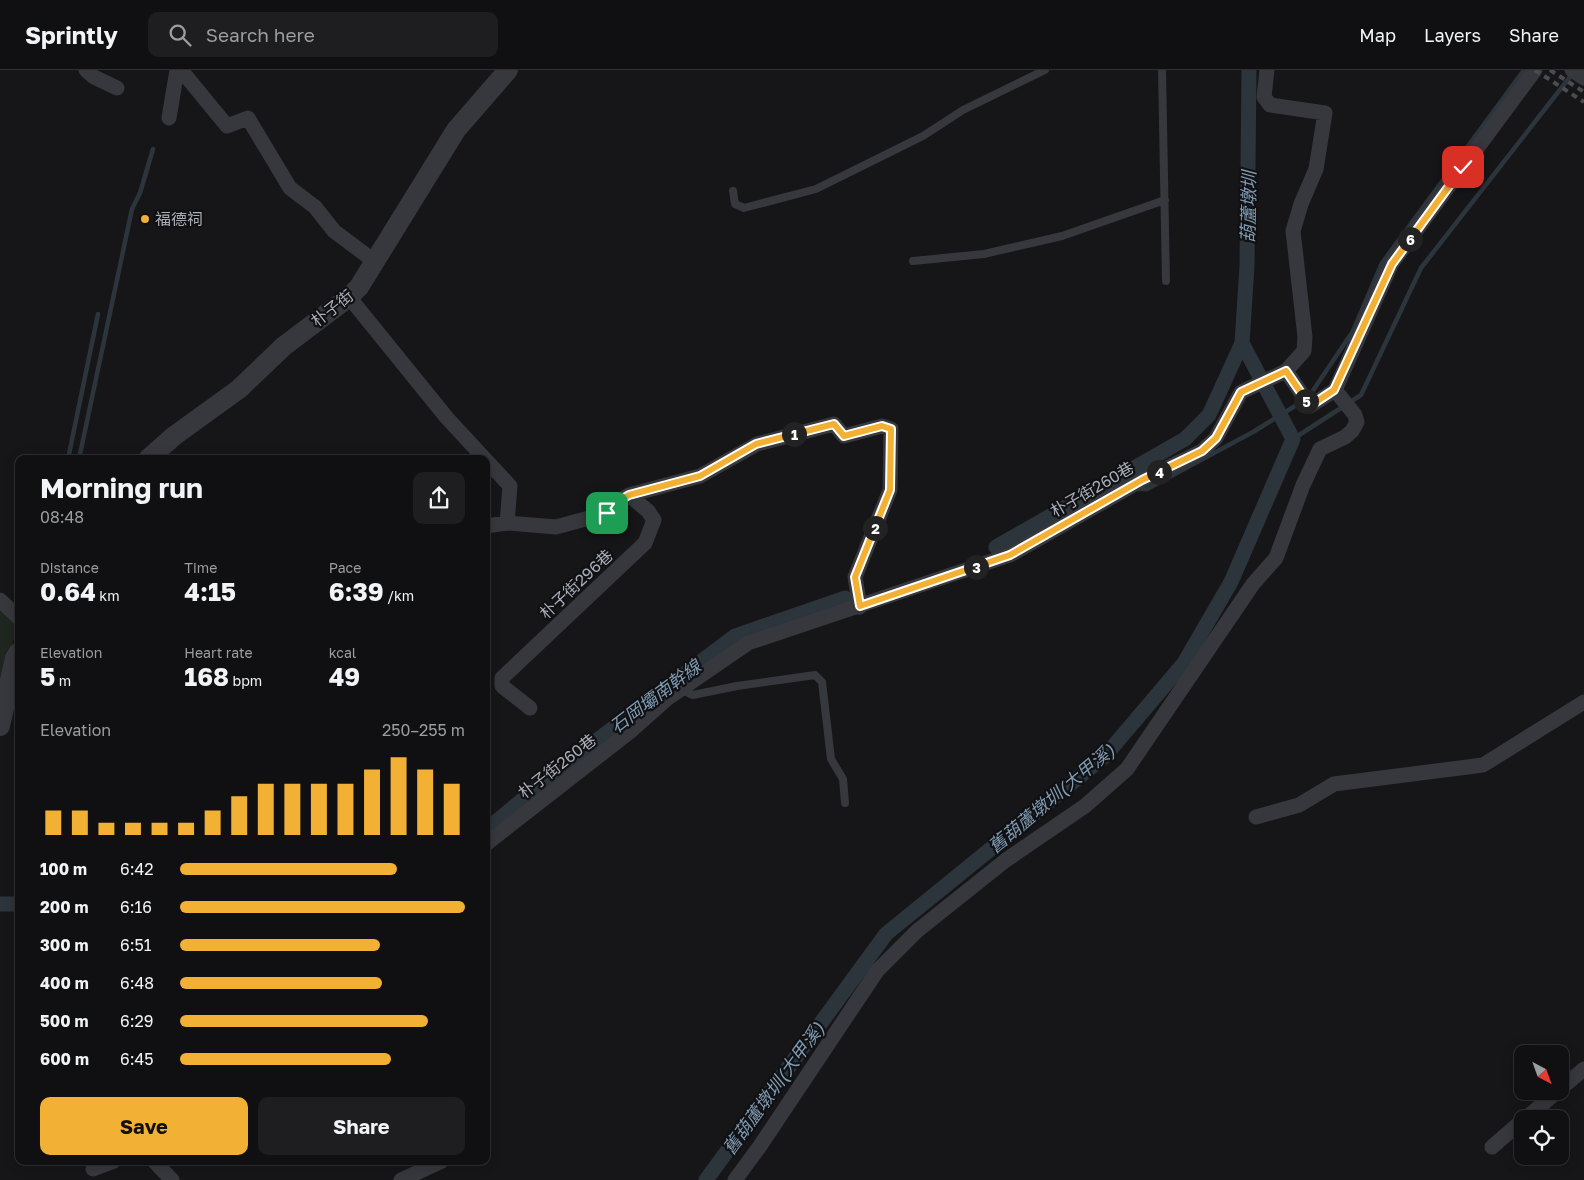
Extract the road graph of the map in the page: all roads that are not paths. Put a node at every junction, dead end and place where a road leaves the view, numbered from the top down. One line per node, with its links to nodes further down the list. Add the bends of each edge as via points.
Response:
1 (86, 70): 8 (street)
2 (179, 70): 9 (street); 12 (street, via 227,126 248,118 290,188 315,207 334,231)
3 (508, 70): 12 (street, 朴子街, via 456,130)
4 (1045, 70): 10 (lane, via 816,189 744,208 735,204)
5 (1162, 70): 11 (lane)
6 (1267, 70): 16 (street, 朴子街260巷, via 1264,97 1270,104 1325,112 1316,169 1293,231 1304,351)
7 (1535, 70): 17 (street, via 1392,264)
8 (117, 88)
9 (168, 118)
10 (733, 191)
11 (1165, 200): 13 (lane, via 1062,236 984,254); 14 (lane)
12 (374, 261): 15 (street, 朴子街, via 359,287)
13 (914, 261)
14 (1166, 281)
15 (349, 297): 18 (street, 朴子街, via 284,346 240,389); 19 (street, via 446,418)
16 (1286, 371): 17 (street, via 1310,406); 25 (street, 朴子街260巷, via 1241,392 1216,438 1202,451 1142,480 1010,555)
17 (1334, 390): 45 (street, via 1355,415 1357,422 1352,432 1320,449 1276,558 1253,584 1127,769 1085,806 1006,860 917,931 877,971)
18 (153, 455)
19 (482, 455)
20 (490, 464): 22 (street, via 510,486)
21 (629, 495): 22 (street, via 607,513 556,527); 25 (street, via 700,476 756,444 834,424 844,436 882,426 891,429 890,490 855,577); 30 (street, 朴子街296巷, via 654,520 645,544 502,678 502,686)
22 (507, 523): 23 (street)
23 (490, 525)
24 (0, 600): 26 (street)
25 (860, 606): 28 (street, 朴子街260巷, via 748,643)
26 (15, 614)
27 (15, 658): 31 (street)
28 (682, 690): 32 (lane, via 693,695 815,675 822,682 831,759 844,779); 34 (street, 朴子街260巷)
29 (1584, 702): 33 (street, via 1483,765 1334,784 1299,805)
30 (530, 708)
31 (0, 726)
32 (845, 803)
33 (1256, 817)
34 (490, 841)
35 (1584, 1069): 36 (street)
36 (1569, 1082)
37 (1547, 1100): 38 (street)
38 (1536, 1110)
39 (1514, 1128): 40 (street)
40 (1492, 1147)
41 (158, 1165): 43 (street)
42 (433, 1165): 44 (street)
43 (172, 1180)
44 (401, 1180)
45 (735, 1180)

